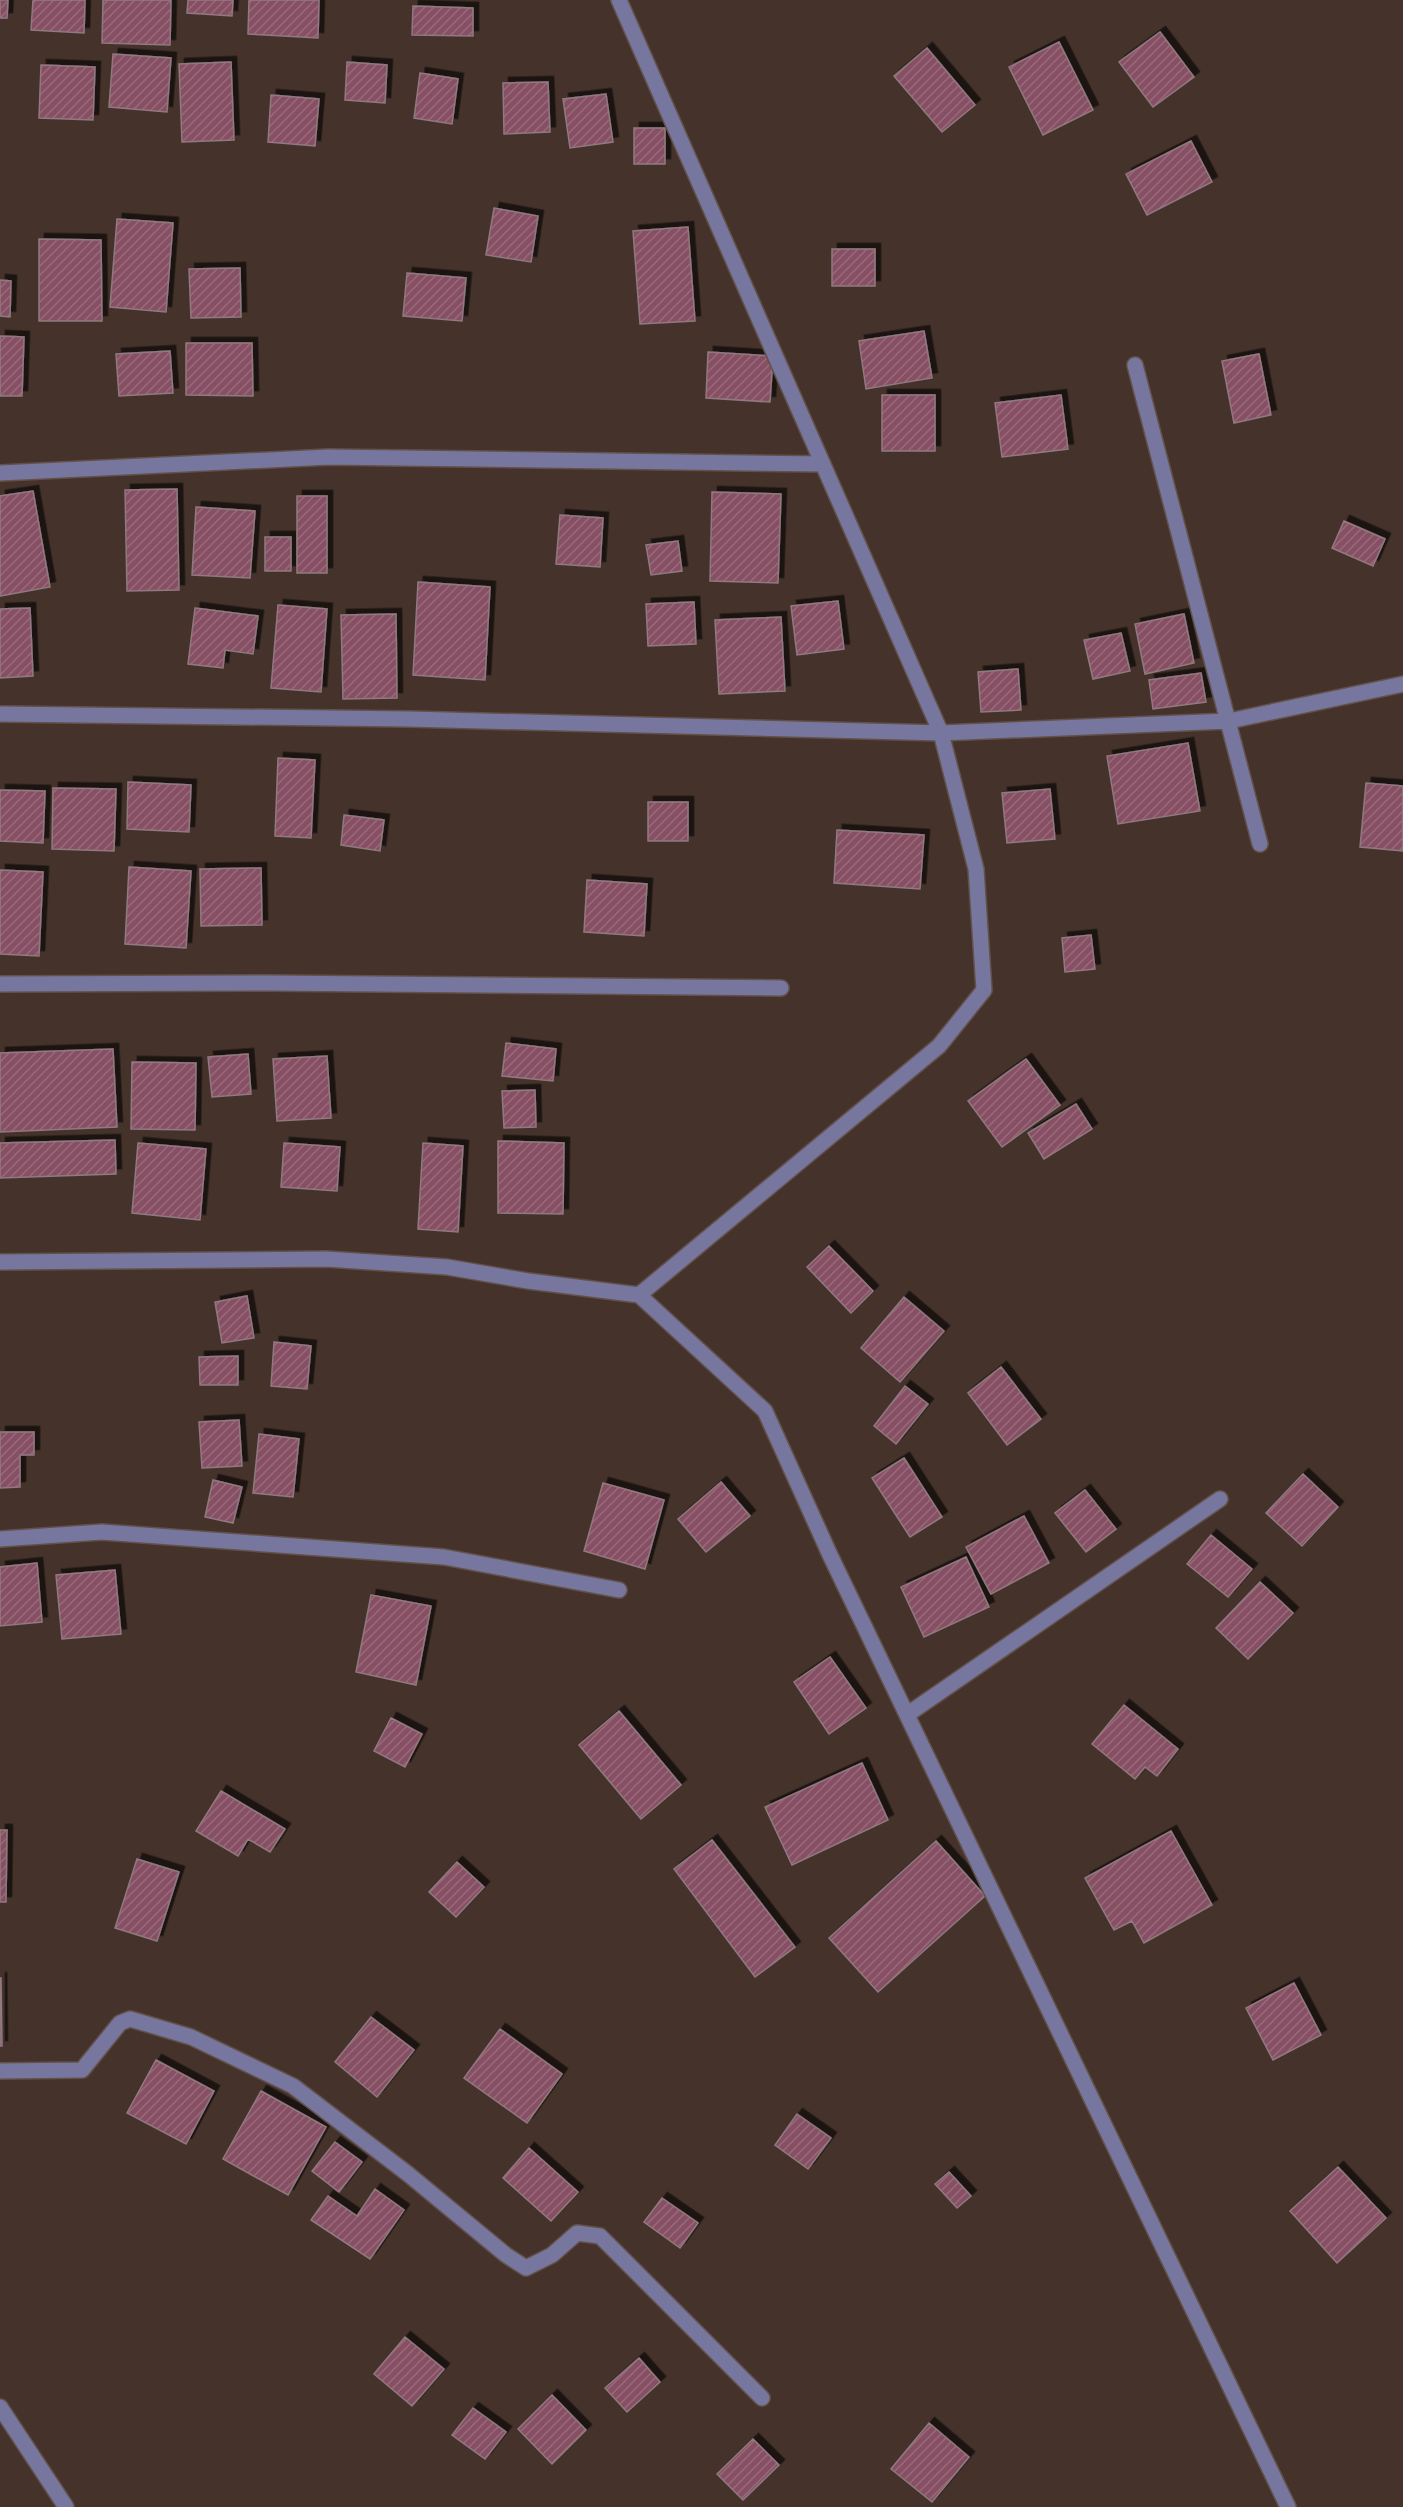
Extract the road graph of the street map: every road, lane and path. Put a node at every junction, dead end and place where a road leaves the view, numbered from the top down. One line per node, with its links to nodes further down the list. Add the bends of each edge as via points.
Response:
1 (619, 0): 3 (street)
2 (1135, 365): 7 (street)
3 (822, 464): 4 (street, via 329,457); 8 (street)
4 (0, 473)
5 (1403, 684): 7 (street)
6 (0, 714): 8 (street, via 409,718)
7 (1228, 721): 8 (street); 9 (street)
8 (941, 733): 13 (street, via 976,869 984,990 939,1046)
9 (1260, 844)
10 (0, 984): 11 (street)
11 (781, 988)
12 (0, 1262): 13 (street, via 326,1259 447,1267)
13 (639, 1294): 17 (street, via 765,1410)
14 (1220, 1499): 17 (street)
15 (0, 1539): 16 (street, via 102,1532 444,1557)
16 (619, 1590)
17 (908, 1714): 23 (street)
18 (0, 2071): 19 (street, via 82,2070 120,2023 130,2019 191,2037 293,2086 526,2268 552,2255 577,2233 600,2236)
19 (762, 2398)
20 (4, 2414): 21 (street); 22 (street)
21 (0, 2436)
22 (66, 2507)
23 (1288, 2507)

